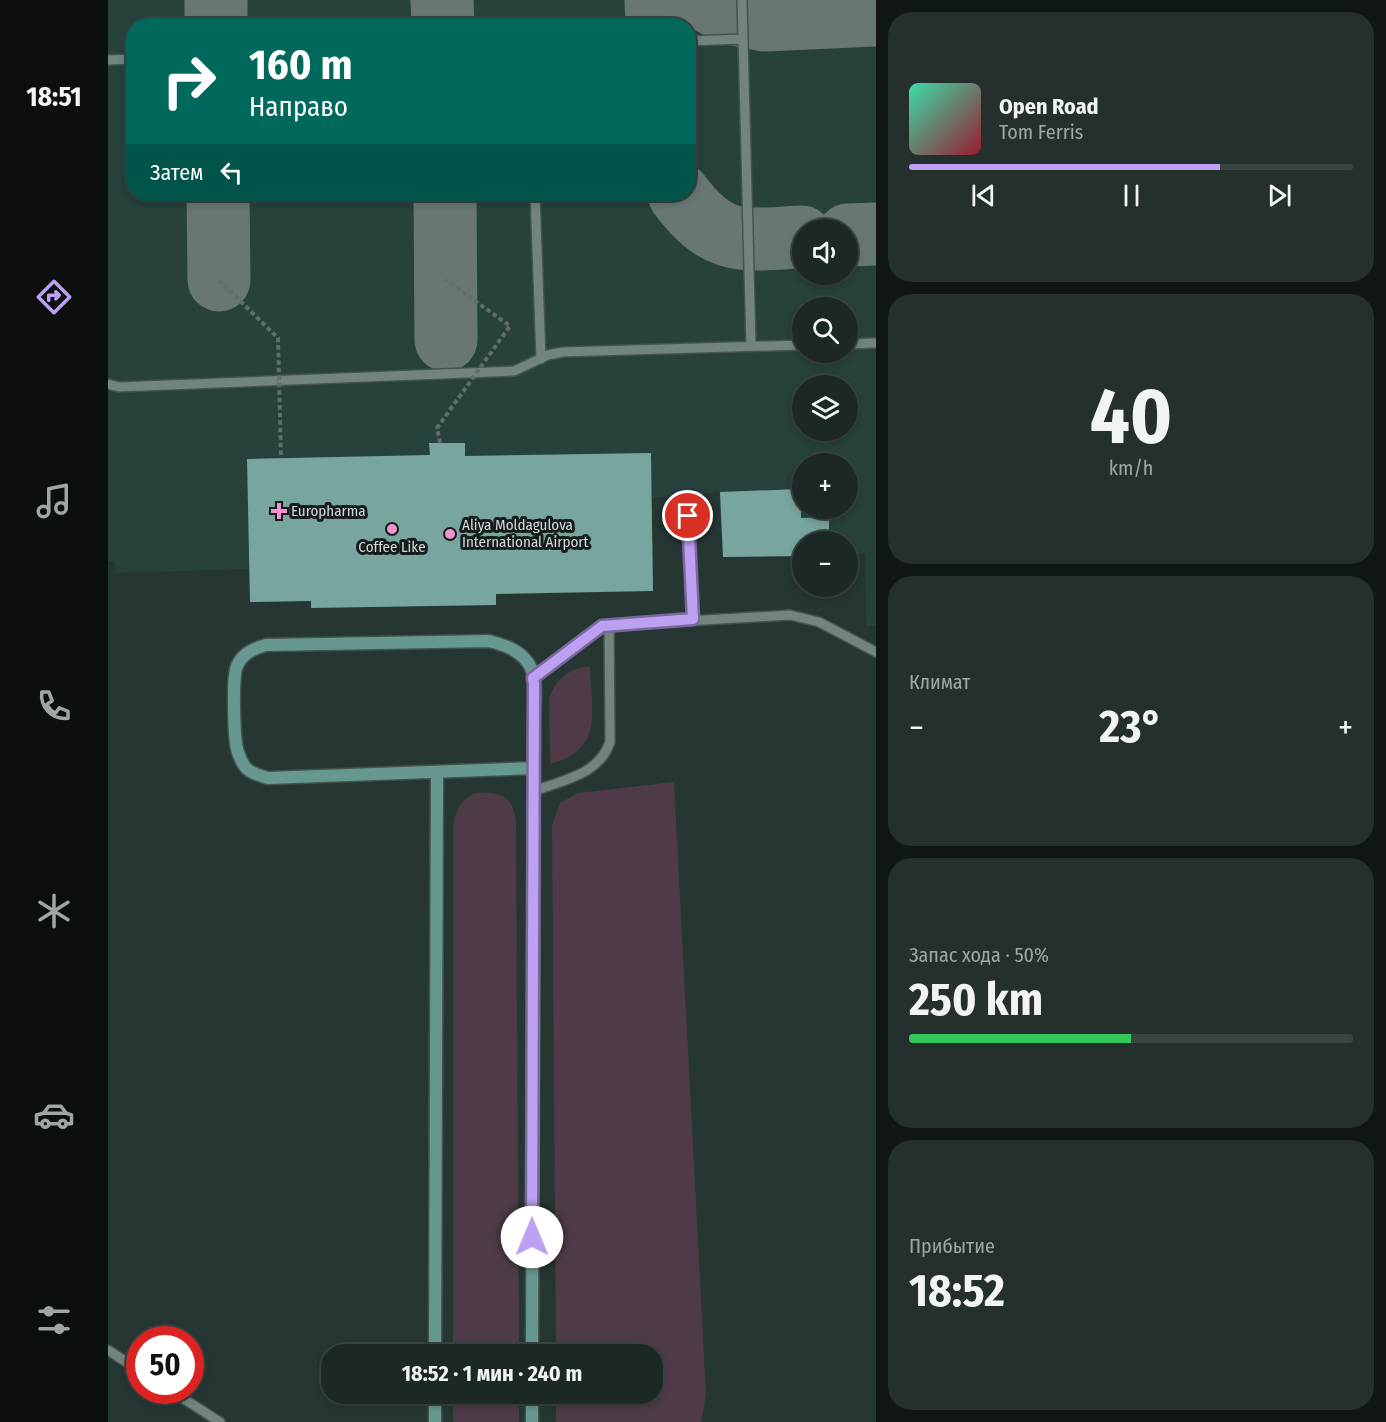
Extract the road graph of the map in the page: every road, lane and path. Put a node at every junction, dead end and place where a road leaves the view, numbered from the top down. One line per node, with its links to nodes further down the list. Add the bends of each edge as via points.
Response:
1 (742, 0): 2 (lane)
2 (743, 39): 3 (lane); 12 (lane)
3 (696, 40)
4 (126, 59): 5 (lane)
5 (108, 60)
6 (535, 201): 13 (lane)
7 (219, 280): 16 (path, bridge, via 278,338)
8 (446, 280): 15 (path, bridge, via 510,326 437,428)
9 (876, 343): 10 (lane)
10 (858, 344)
11 (792, 345): 12 (lane)
12 (751, 346): 13 (lane, via 563,352)
13 (541, 359): 14 (lane, via 514,371 118,387)
14 (108, 384)
15 (440, 443)
16 (281, 458)
17 (687, 495): 18 (lane)
18 (693, 619): 19 (lane); 20 (lane, via 790,615 819,622)
19 (609, 626): 21 (lane, via 602,626); 24 (lane, via 607,751 587,772)
20 (876, 652)
21 (533, 678): 22 (main road); 23 (main road, via 522,656 489,641 266,645 249,652 237,666 236,746 246,768 257,775 268,778)
22 (534, 768): 23 (main road); 24 (main road)
23 (437, 773): 25 (main road)
24 (534, 791): 26 (main road)
25 (435, 1344)
26 (532, 1344)
27 (108, 1350): 28 (lane)
28 (126, 1362)
29 (192, 1404): 32 (lane)
30 (435, 1404): 33 (main road)
31 (532, 1404): 34 (main road)
32 (220, 1422)
33 (435, 1422)
34 (532, 1422)

